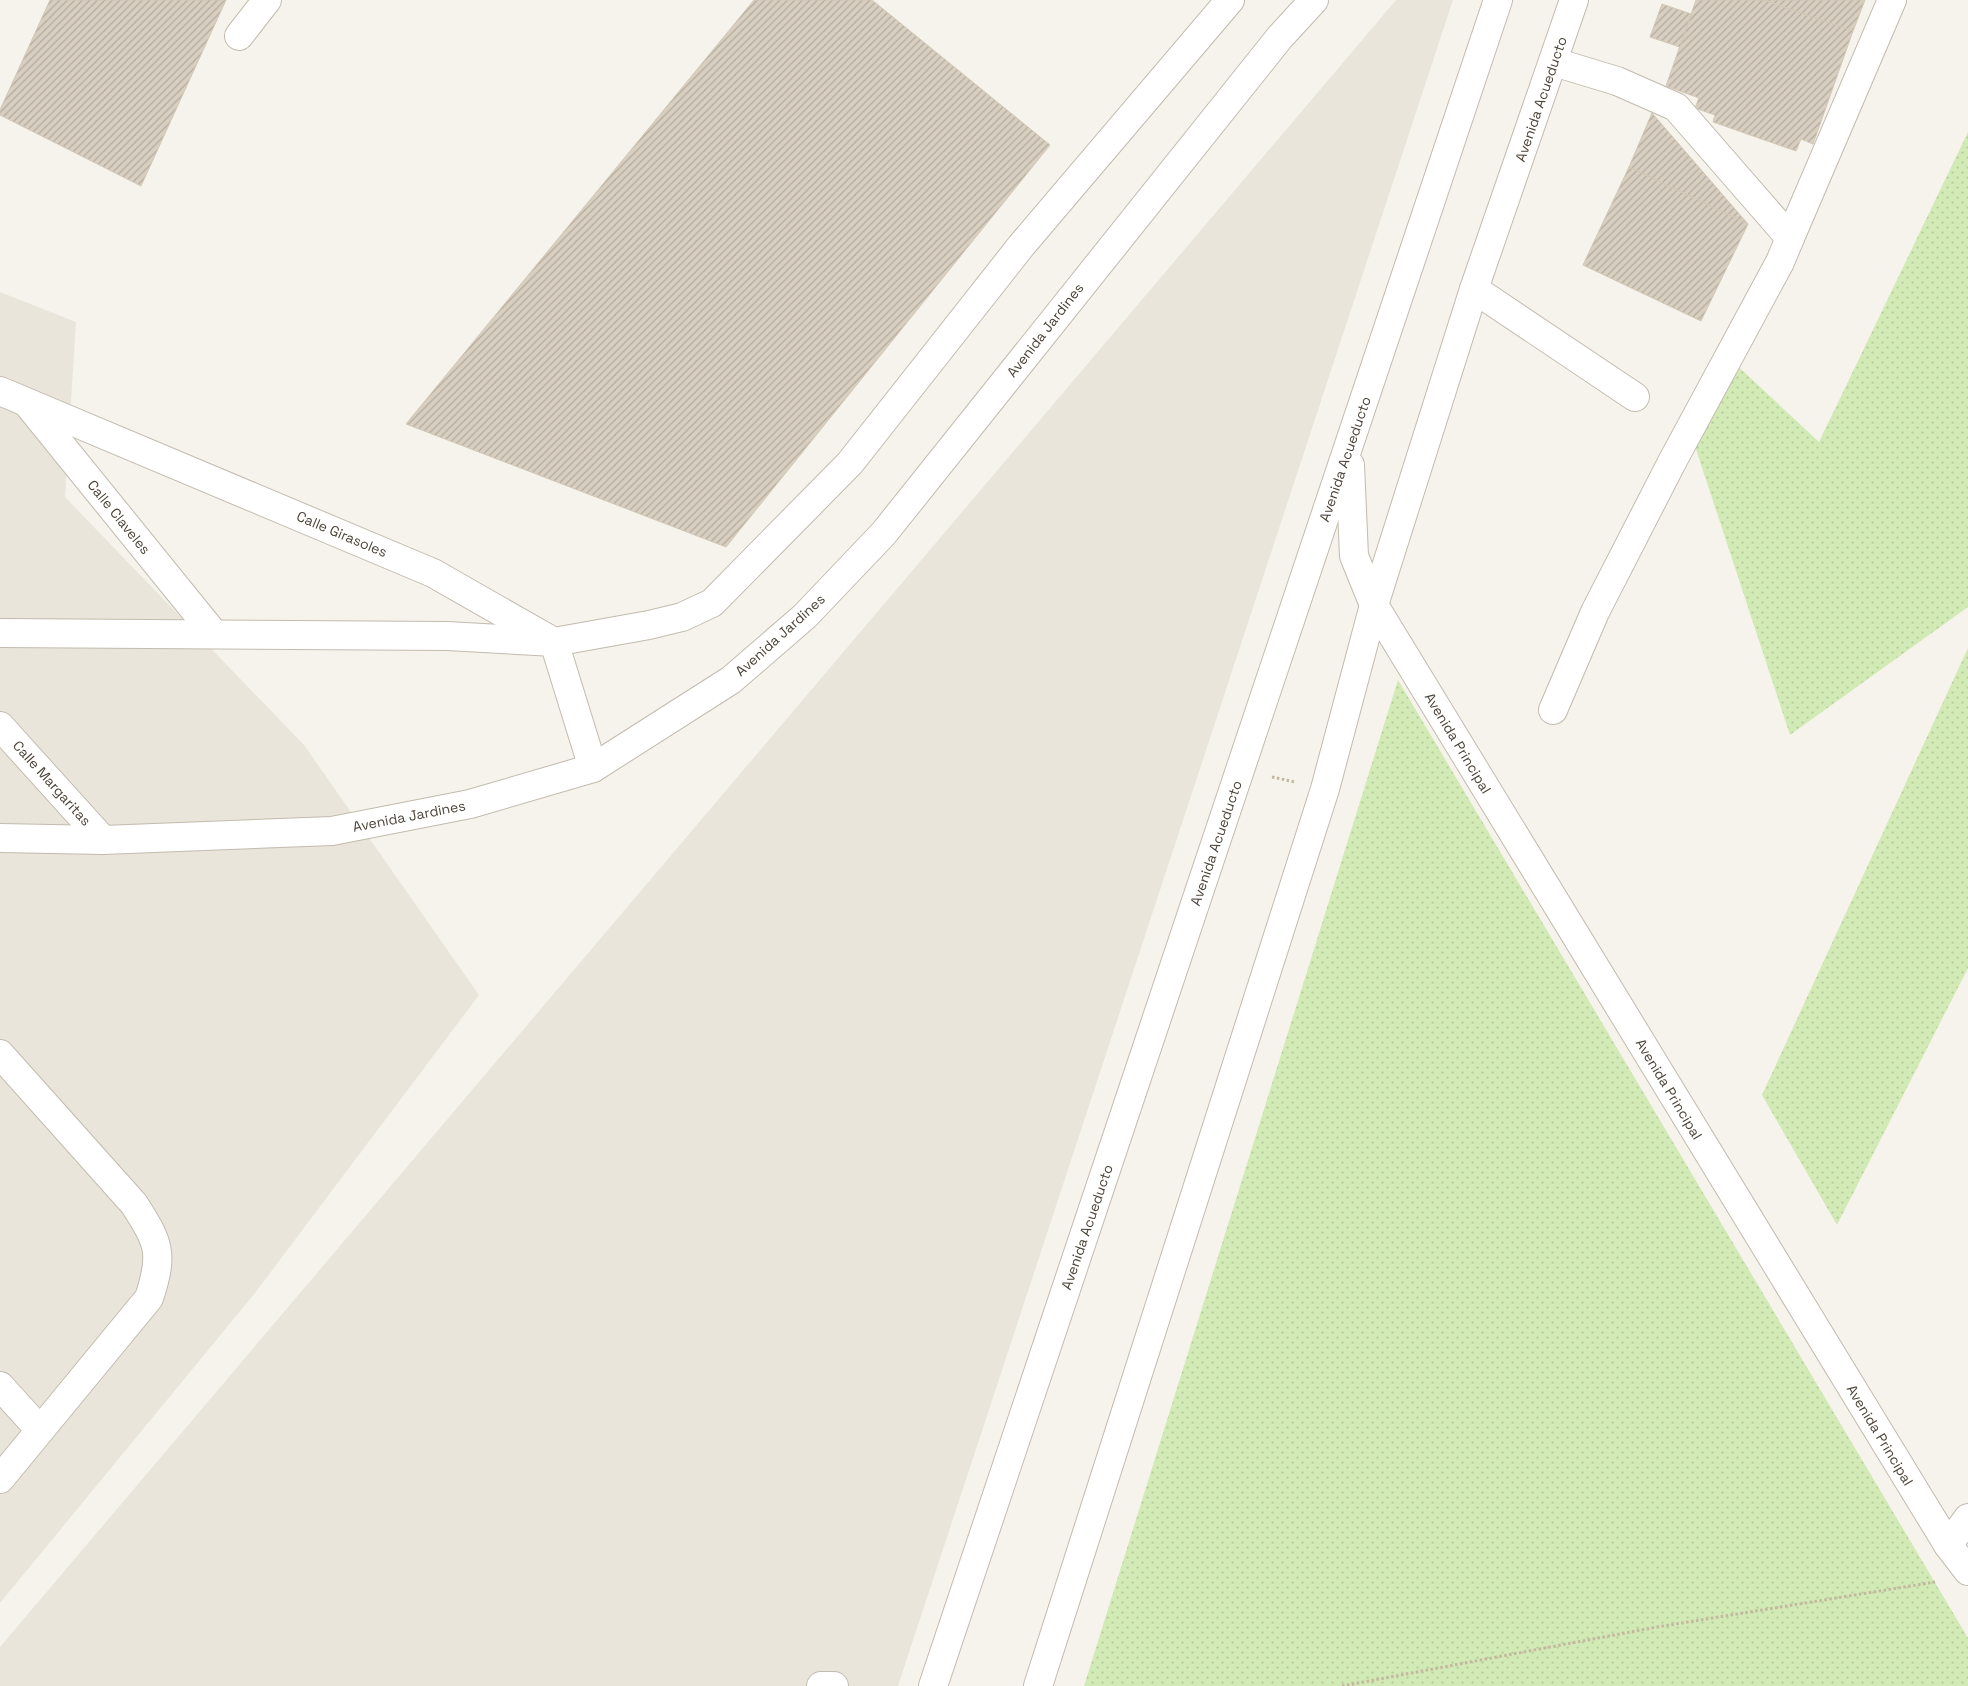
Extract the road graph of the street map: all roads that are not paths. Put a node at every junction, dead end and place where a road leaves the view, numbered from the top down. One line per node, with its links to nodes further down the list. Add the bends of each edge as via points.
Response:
1 (267, 0): 7 (street)
2 (1230, 0): 17 (street, via 1021,246 850,463 712,603 657,624)
3 (1314, 0): 20 (street, Avenida Jardines, via 1280,37 884,533 805,616 731,680)
4 (1498, 0): 13 (street, Avenida Acueducto)
5 (1574, 0): 8 (street, Avenida Acueducto)
6 (1892, 0): 9 (street)
7 (239, 36)
8 (1554, 62): 9 (street, via 1617,81 1676,107); 10 (street, Avenida Acueducto)
9 (1790, 238): 18 (street, via 1595,612)
10 (1474, 289): 12 (street); 14 (street, Avenida Acueducto)
11 (12, 395): 16 (street, Calle Claveles); 17 (street, Calle Girasoles, via 434,573)
12 (1634, 397)
13 (1350, 444): 14 (street, Avenida Principal, via 1354,556); 32 (street, Avenida Acueducto)
14 (1374, 605): 28 (street, Avenida Principal); 33 (street, Avenida Acueducto, via 1325,788)
15 (0, 633): 16 (street)
16 (214, 634): 17 (street, via 447,636)
17 (554, 642): 20 (street)
18 (1553, 710)
19 (0, 726): 22 (street, Calle Margaritas)
20 (593, 768): 22 (street, Avenida Jardines, via 470,804 332,831)
21 (0, 838): 22 (street, Avenida Jardines)
22 (104, 840)
23 (0, 1054): 25 (street, via 134,1204 149,1227 158,1251 158,1274 149,1298)
24 (0, 1386): 25 (street)
25 (40, 1430): 26 (street)
26 (0, 1479)
27 (1968, 1518): 28 (street)
28 (1948, 1545): 29 (street, Avenida Principal)
29 (1956, 1575)
30 (822, 1686): 31 (street)
31 (834, 1686)
32 (933, 1686)
33 (1038, 1686)

